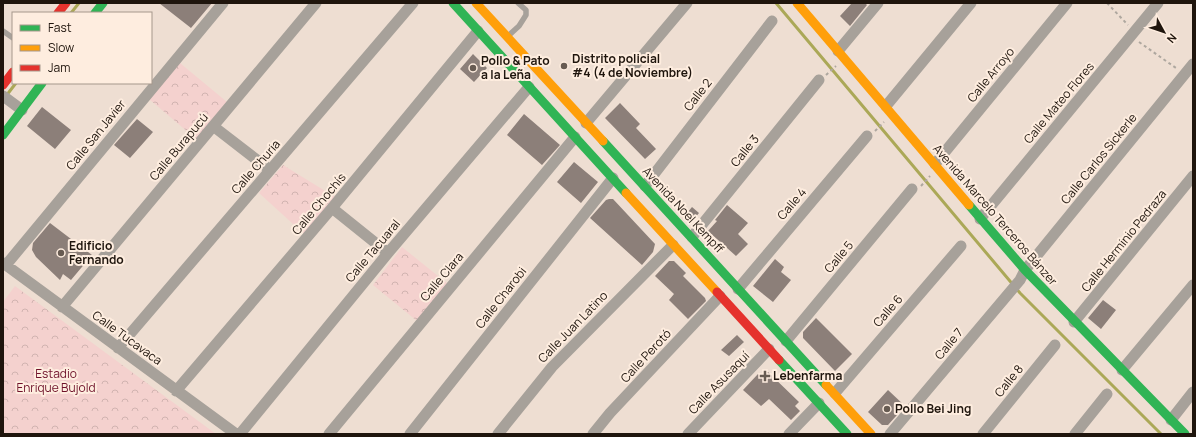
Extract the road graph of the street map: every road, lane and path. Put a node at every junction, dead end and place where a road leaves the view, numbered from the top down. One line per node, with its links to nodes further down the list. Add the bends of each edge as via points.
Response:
1 (66, 3): 16 (main road)
2 (103, 3): 17 (main road)
3 (223, 3): 29 (street, Calle San Javier)
4 (316, 3): 39 (street, Calle Burapucú)
5 (413, 3): 44 (street, Calle Churia)
6 (453, 3): 20 (main road)
7 (476, 3): 23 (main road, Avenida Noel Kempff)
8 (518, 3): 23 (lane, via 526,10 526,15)
9 (687, 3): 38 (street)
10 (797, 3): 24 (main road, Avenida Marcelo Terceros Bánzer)
11 (878, 3): 24 (street)
12 (971, 3): 35 (street)
13 (1067, 3): 43 (street, Calle Arroyo)
14 (1107, 3): 21 (path)
15 (1158, 3): 21 (street, Calle Mateo Flores)
16 (59, 12)
17 (96, 12)
18 (772, 21): 48 (street, Calle 2)
19 (3, 31): 22 (lane)
20 (478, 31): 33 (main road); 50 (street, Calle Chochís)
21 (1133, 33): 26 (path, via 1179,70); 51 (street, Calle Mateo Flores)
22 (12, 37)
23 (507, 37): 38 (main road, Avenida Noel Kempff)
24 (838, 51): 35 (main road, Avenida Marcelo Terceros Bánzer)
25 (840, 63): 28 (path)
26 (1190, 68): 57 (street, Calle Carlos Sickerle)
27 (12, 73): 32 (main road)
28 (822, 78): 52 (street, Calle 3)
29 (153, 81)
30 (41, 84): 36 (main road)
31 (151, 84): 56 (street, Calle San Javier)
32 (3, 85)
33 (532, 90): 38 (main road, via 569,118); 42 (main road); 55 (street, Calle Tacuaral)
34 (3, 96): 36 (street)
35 (886, 106): 43 (main road, Avenida Marcelo Terceros Bánzer)
36 (18, 107): 41 (main road)
37 (885, 120): 40 (path)
38 (586, 124): 46 (main road, via 588,137); 48 (main road, Avenida Noel Kempff)
39 (213, 126): 44 (street); 61 (street, Calle Burapucú)
40 (871, 133): 59 (street, Calle 4)
41 (3, 135)
42 (575, 137): 46 (main road); 77 (street, Calle Clara)
43 (935, 164): 51 (main road, Avenida Marcelo Terceros Bánzer)
44 (270, 170): 65 (street, Calle Churia)
45 (932, 175): 49 (path)
46 (610, 176): 53 (main road); 78 (street, Calle Charobi)
47 (1193, 176): 62 (street, Calle Herminio Pedraza)
48 (645, 186): 52 (main road, Avenida Noel Kempff)
49 (916, 188): 63 (street, Calle 5)
50 (332, 208): 55 (street); 68 (street, Calle Chochís)
51 (980, 219): 57 (main road, Avenida Marcelo Terceros Bánzer)
52 (694, 240): 59 (main road, Avenida Noel Kempff); 60 (main road, via 720,280)
53 (673, 245): 60 (main road); 79 (street, Calle Juan Latino, via 552,367)
54 (961, 246): 70 (street, Calle 6)
55 (388, 253): 76 (street, Calle Tacuaral)
56 (4, 264): 61 (street, Calle Tucavaca)
57 (1025, 270): 62 (main road, Avenida Marcelo Terceros Bánzer); 86 (street, Calle 7, via 1020,280)
58 (1193, 285): 67 (street)
59 (738, 288): 63 (main road, Avenida Noel Kempff)
60 (720, 296): 63 (main road, via 741,303 768,329); 66 (main road); 80 (street, Calle Perotó)
61 (62, 307): 65 (street, Calle Tucavaca)
62 (1074, 322): 67 (main road, Avenida Marcelo Terceros Bánzer)
63 (782, 336): 70 (main road, Avenida Noel Kempff)
64 (1056, 345): 87 (street, Calle 8)
65 (118, 348): 68 (street, Calle Tucavaca)
66 (769, 349): 72 (main road); 81 (street, Calle Asusaquí)
67 (1122, 370): 74 (main road, Avenida Marcelo Terceros Bánzer)
68 (176, 391): 75 (street, Calle Tucavaca)
69 (1193, 392): 74 (street)
70 (835, 393): 85 (main road, Avenida Noel Kempff)
71 (1107, 394): 88 (street)
72 (819, 403): 73 (main road); 82 (street)
73 (830, 414): 83 (main road); 84 (main road)
74 (1171, 420): 89 (main road, Avenida Marcelo Terceros Bánzer)
75 (236, 434)
76 (240, 434)
77 (329, 434)
78 (410, 434)
79 (498, 434)
80 (592, 434)
81 (688, 434)
82 (788, 434)
83 (847, 434)
84 (860, 434)
85 (871, 434)
86 (890, 434)
87 (983, 434)
88 (1075, 434)
89 (1185, 434)

